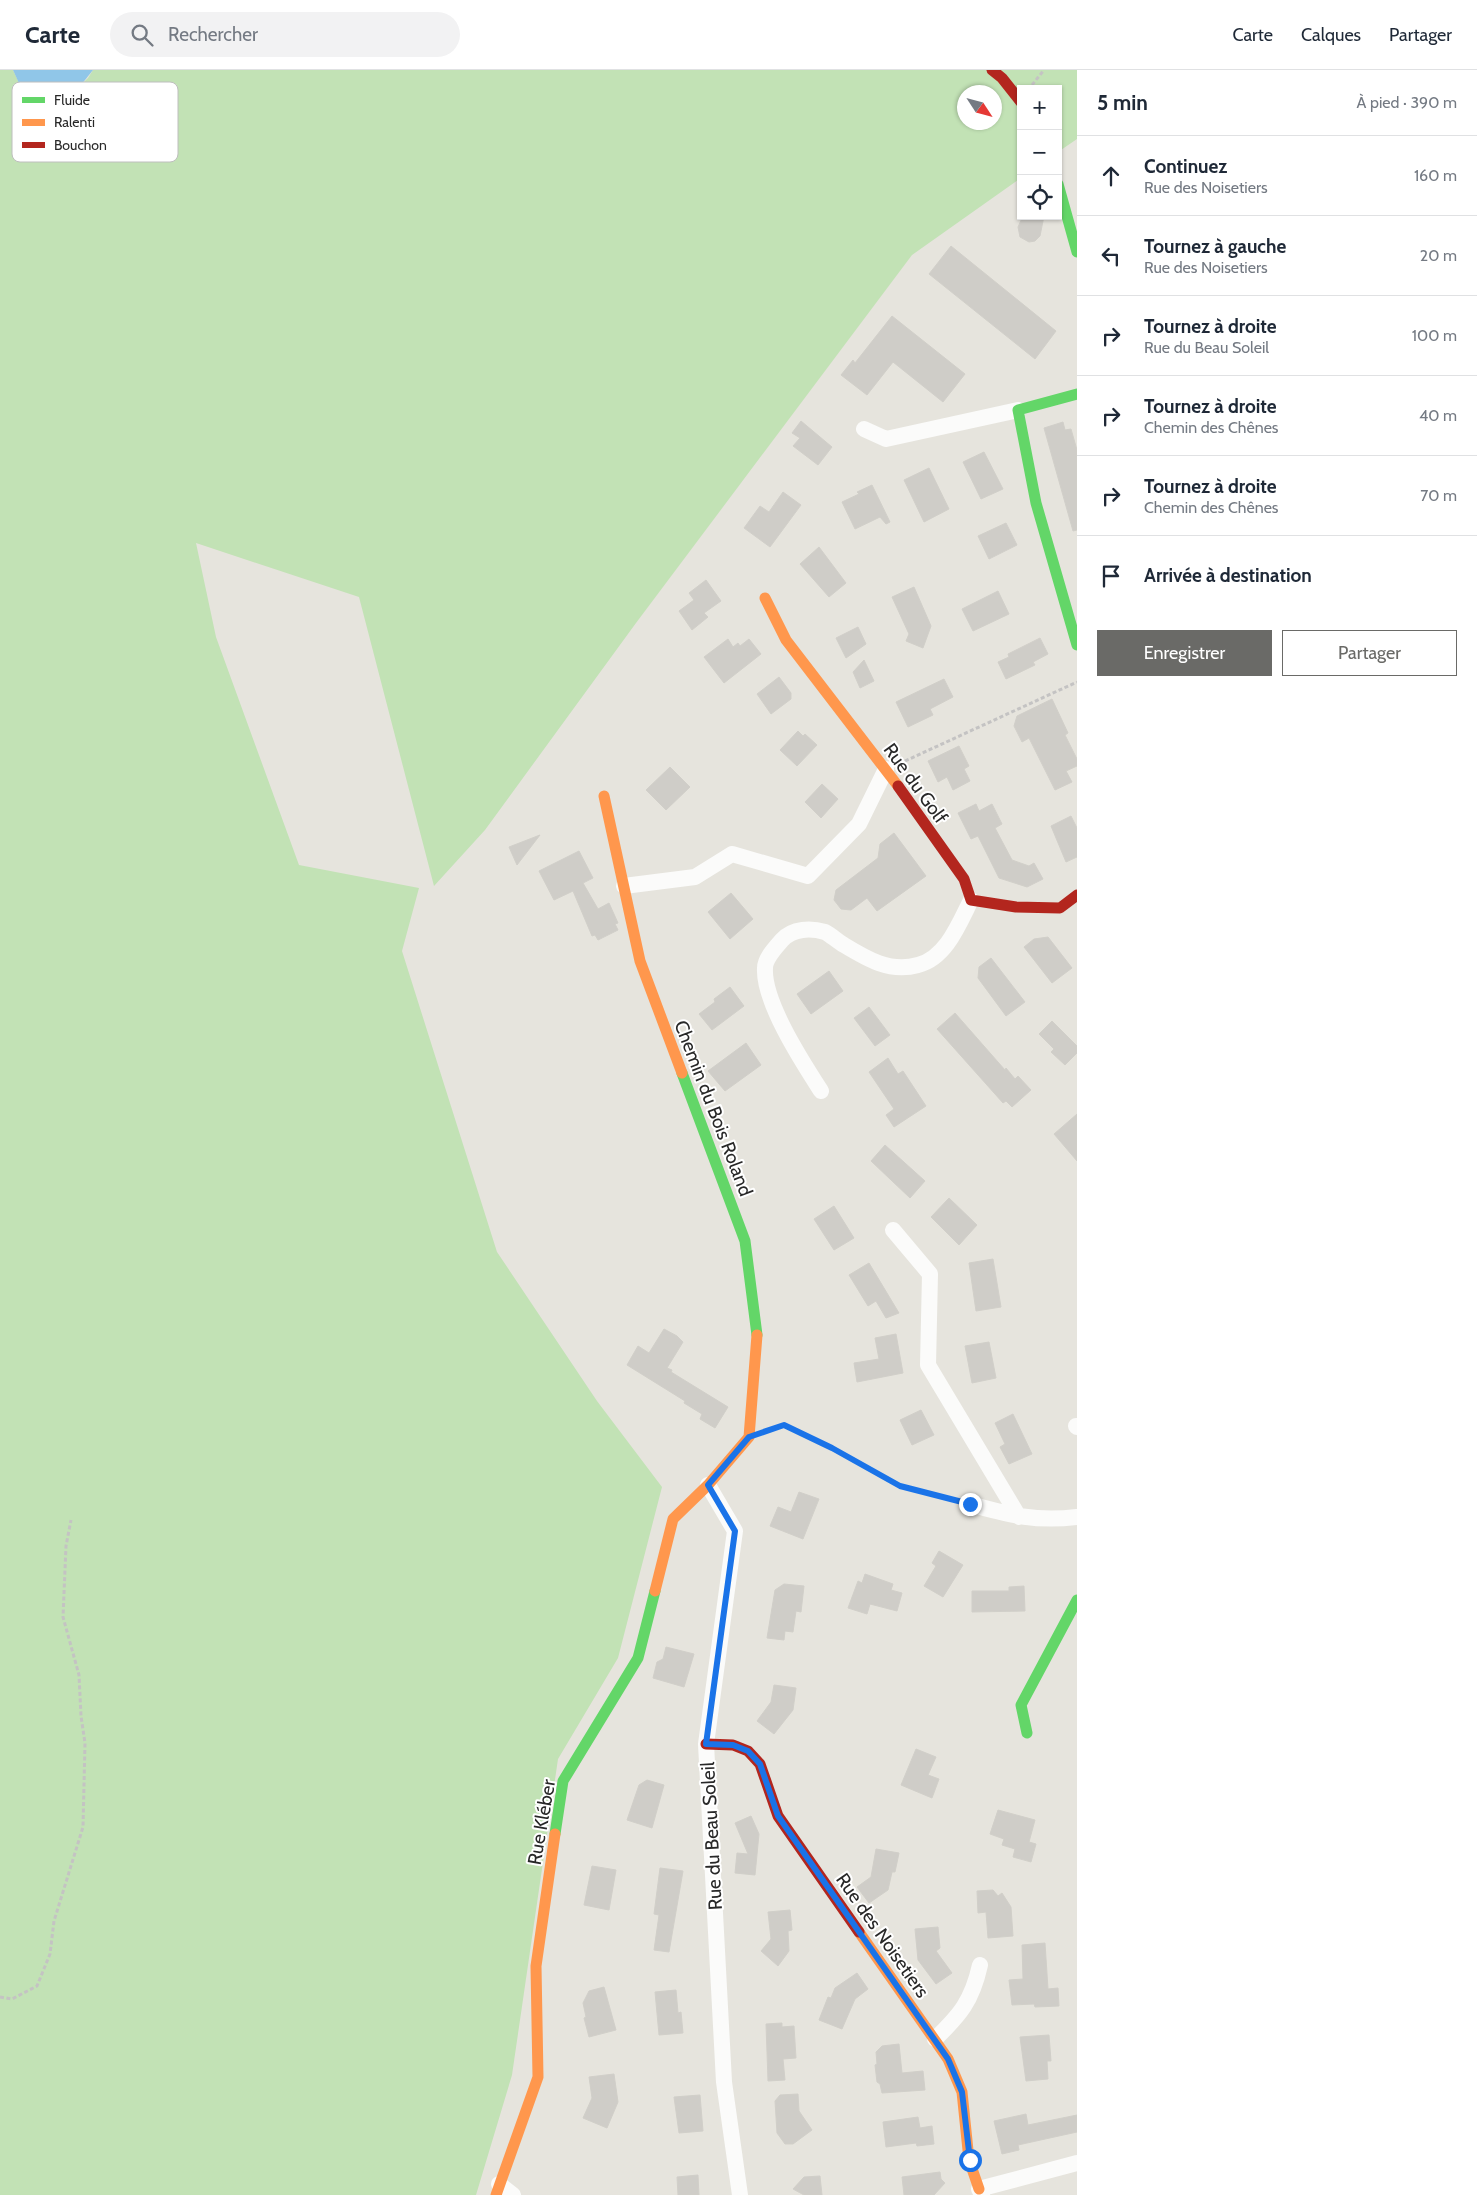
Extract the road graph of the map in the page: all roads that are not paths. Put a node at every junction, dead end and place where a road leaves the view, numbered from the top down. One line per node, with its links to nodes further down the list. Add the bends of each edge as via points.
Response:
1 (992, 70): 2 (street)
2 (1017, 97)
3 (1062, 198): 4 (street)
4 (1077, 252)
5 (1077, 394): 6 (street)
6 (1018, 410): 7 (street, via 886,439); 9 (street, via 1036,503)
7 (864, 429)
8 (765, 598): 10 (street, Rue du Golf, via 786,640)
9 (1077, 645)
10 (886, 769): 12 (street, via 858,824 808,876 732,854 695,877); 14 (street, Rue du Golf, via 964,879)
11 (604, 796): 12 (street, Chemin du Bois Roland)
12 (624, 886): 17 (street, Chemin du Bois Roland, via 640,961 745,1241 757,1333)
13 (1077, 895): 14 (street, via 1060,908 1016,907)
14 (971, 900): 15 (street, via 955,932 936,957 919,965 899,969 878,964 826,933 803,929 785,936 774,950 764,967 766,983 793,1047)
15 (821, 1091)
16 (893, 1230): 20 (street, via 930,1274 928,1365)
17 (749, 1437): 18 (street, Rue Kléber)
18 (708, 1485): 24 (street, Rue du Beau Soleil, via 735,1531); 28 (street, Rue Kléber, via 673,1519 638,1658 563,1781 536,1966 538,2078)
19 (970, 1504): 20 (street)
20 (1019, 1517): 21 (street)
21 (1077, 1517)
22 (1077, 1600): 23 (street, via 1021,1705)
23 (1027, 1733)
24 (706, 1744): 26 (street, Rue des Noisetiers, via 733,1745 748,1751 760,1764 778,1816); 31 (street, Rue du Beau Soleil, via 724,2082)
25 (980, 1966): 26 (street, via 975,1988 959,2016)
26 (935, 2039): 29 (street, Rue des Noisetiers, via 948,2059 962,2092 970,2160)
27 (1077, 2162): 29 (street)
28 (497, 2189): 30 (street)
29 (981, 2192)
30 (513, 2195)
31 (740, 2195)

